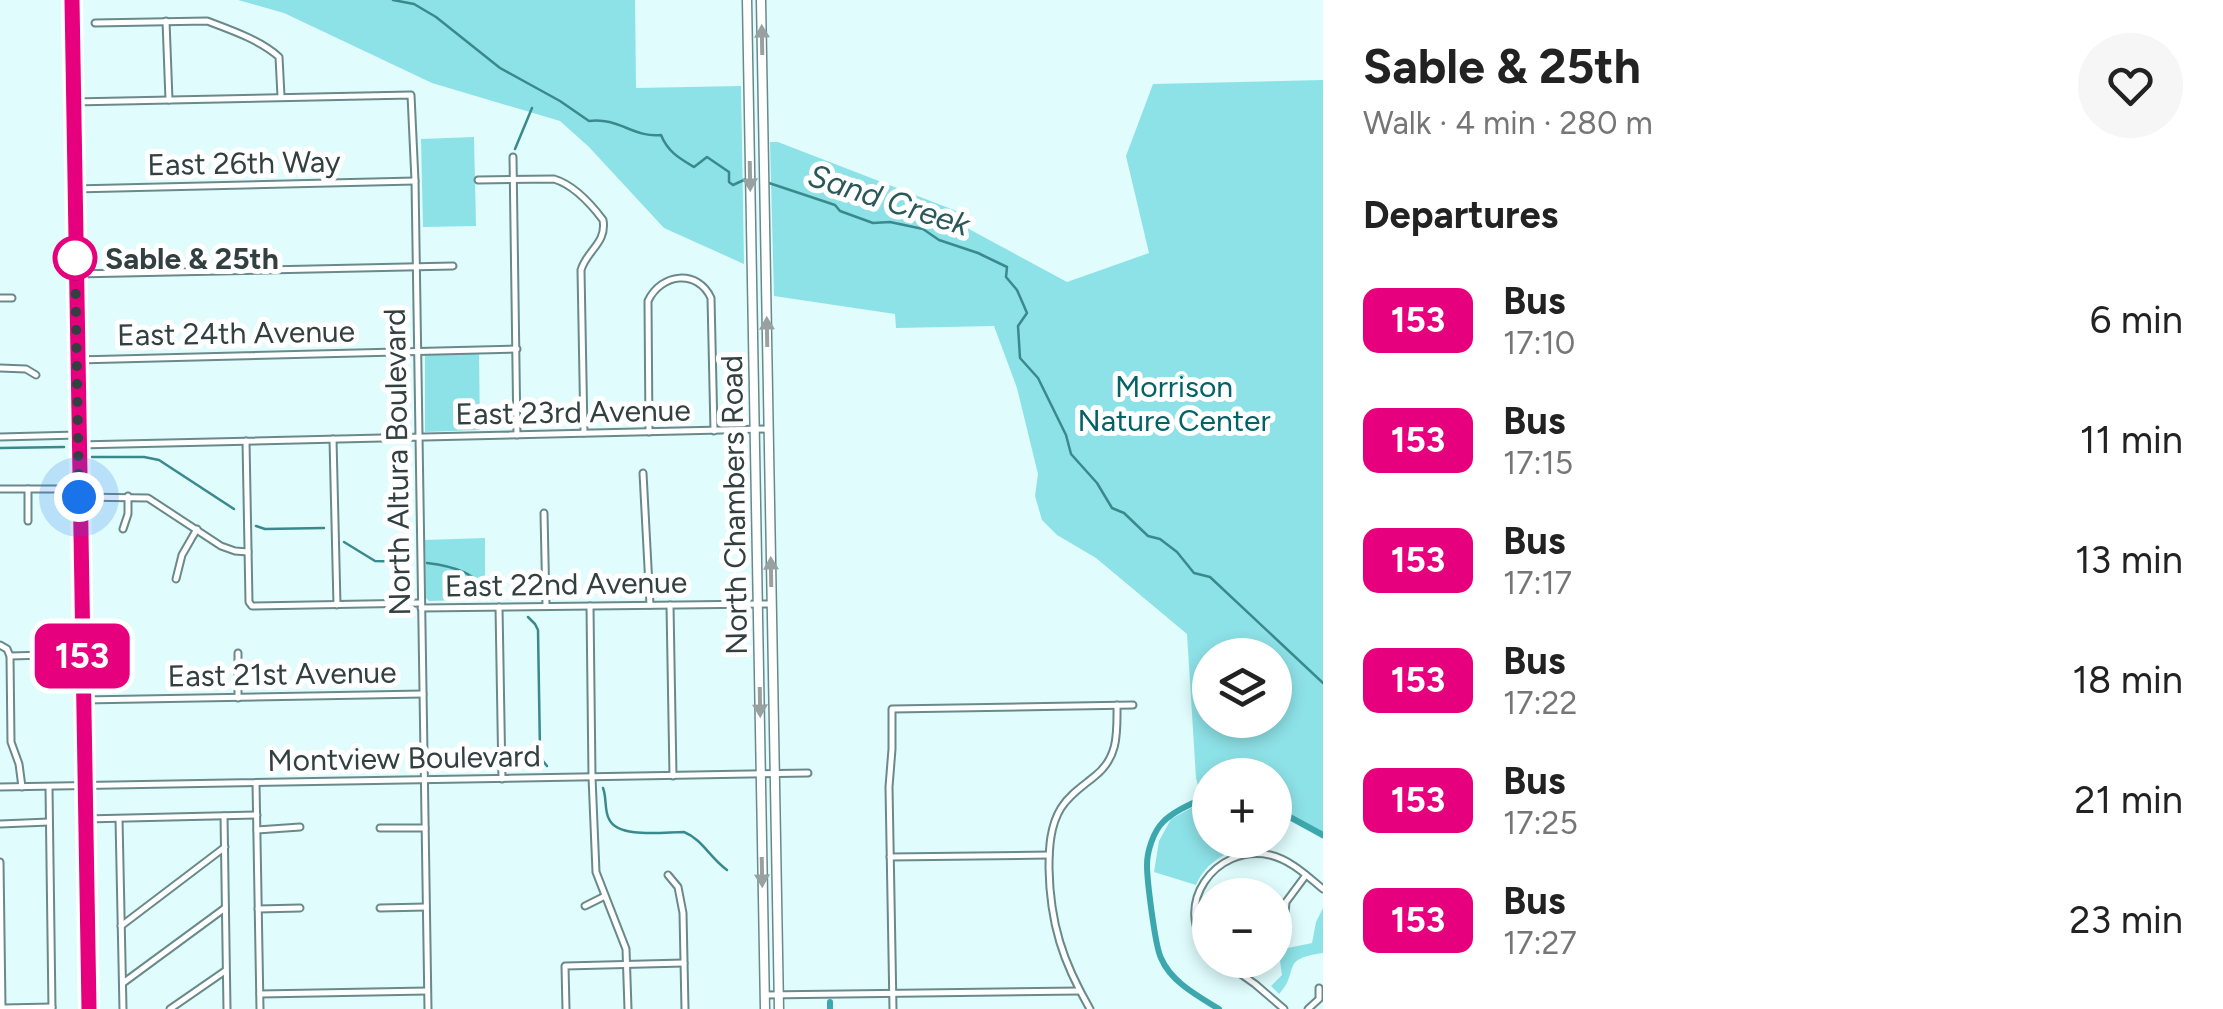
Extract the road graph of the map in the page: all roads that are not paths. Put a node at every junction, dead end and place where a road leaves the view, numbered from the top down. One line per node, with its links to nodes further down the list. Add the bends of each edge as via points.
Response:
1 (72, 0): 10 (street)
2 (747, 0): 8 (main road, North Chambers Road)
3 (761, 0): 7 (main road, North Chambers Road, one-way to 3)
4 (166, 22): 5 (street); 6 (street, via 207,21 274,52); 9 (street)
5 (95, 23)
6 (281, 98): 9 (street); 14 (street, North Altura Boulevard, via 411,96)
7 (763, 98): 8 (main road); 28 (main road, North Chambers Road, one-way to 7)
8 (749, 99): 29 (main road, North Chambers Road, one-way to 29)
9 (169, 100): 10 (street)
10 (72, 102): 15 (street)
11 (513, 158): 12 (street)
12 (514, 179): 13 (street); 17 (street, via 566,183); 23 (street)
13 (478, 180)
14 (416, 181): 15 (street, East 26th Way); 19 (street, North Altura Boulevard)
15 (74, 189): 20 (street)
16 (612, 227): 17 (street)
17 (604, 228): 32 (street, via 582,270)
18 (453, 266): 19 (street)
19 (417, 268): 20 (street); 24 (street, North Altura Boulevard)
20 (76, 274): 25 (street)
21 (0, 298): 22 (street)
22 (12, 298)
23 (517, 350): 24 (street, East 24th Avenue); 33 (street)
24 (418, 352): 25 (street, East 24th Avenue); 35 (street, North Altura Boulevard)
25 (77, 360): 37 (street)
26 (0, 368): 27 (street)
27 (36, 375)
28 (768, 429): 29 (street, East 23rd Avenue); 51 (main road, North Chambers Road, one-way to 28)
29 (755, 430): 30 (street, East 23rd Avenue); 50 (main road, North Chambers Road)
30 (714, 431): 31 (street, East 23rd Avenue); 31 (street, via 711,298 701,284 680,279 660,284 648,301)
31 (649, 432): 32 (street, East 23rd Avenue)
32 (584, 433): 33 (street, East 23rd Avenue)
33 (517, 435): 35 (street, East 23rd Avenue)
34 (0, 436): 37 (street, East 23rd Avenue)
35 (418, 438): 36 (street, East 23rd Avenue); 55 (street, North Altura Boulevard)
36 (333, 439): 38 (street, East 23rd Avenue); 52 (street)
37 (78, 440): 38 (street, East 23rd Avenue); 42 (street)
38 (246, 442): 48 (street)
39 (643, 473): 53 (street)
40 (28, 489): 41 (street); 42 (street); 45 (street)
41 (0, 490)
42 (79, 493): 43 (street); 61 (street)
43 (128, 496): 46 (street); 47 (street, via 148,498)
44 (544, 513): 56 (street)
45 (28, 520)
46 (124, 529)
47 (197, 530): 48 (street, via 228,549); 49 (street)
48 (248, 552): 52 (street, East 22nd Avenue, via 250,604)
49 (176, 579)
50 (758, 604): 51 (street, East 22nd Avenue); 54 (street, East 22nd Avenue); 70 (main road, North Chambers Road, one-way to 70)
51 (772, 604): 68 (main road, North Chambers Road)
52 (336, 605): 55 (street, East 22nd Avenue)
53 (650, 605): 54 (street, East 22nd Avenue); 57 (street, East 22nd Avenue)
54 (670, 605): 71 (street)
55 (421, 606): 58 (street, East 22nd Avenue); 63 (street, North Altura Boulevard)
56 (546, 606): 57 (street, East 22nd Avenue); 58 (street, East 22nd Avenue)
57 (590, 606): 72 (street)
58 (499, 607): 73 (street)
59 (0, 645): 62 (street)
60 (238, 653): 64 (street)
61 (82, 654): 62 (street); 65 (street)
62 (10, 656): 78 (street, via 10,742)
63 (422, 694): 64 (street, East 21st Avenue); 74 (street, North Altura Boulevard)
64 (238, 698): 65 (street, East 21st Avenue)
65 (83, 700): 77 (street)
66 (1116, 705): 67 (street); 91 (street, via 1113,756 1062,808); 92 (street, via 892,708)
67 (1133, 705)
68 (775, 774): 69 (street, Montview Boulevard); 70 (street, Montview Boulevard); 118 (main road, North Chambers Road)
69 (808, 774)
70 (760, 775): 71 (street, Montview Boulevard); 117 (main road, North Chambers Road, one-way to 117)
71 (673, 776): 72 (street, Montview Boulevard)
72 (592, 778): 73 (street, Montview Boulevard); 99 (street, via 596,872)
73 (502, 779): 74 (street, Montview Boulevard)
74 (425, 780): 75 (street, Montview Boulevard); 88 (street, North Altura Boulevard)
75 (256, 783): 77 (street, Montview Boulevard); 80 (street)
76 (48, 786): 77 (street, Montview Boulevard); 78 (street, Montview Boulevard); 84 (street)
77 (84, 786): 83 (street)
78 (22, 787): 79 (street, Montview Boulevard)
79 (0, 788)
80 (257, 815): 81 (street); 89 (street)
81 (224, 816): 82 (street); 90 (street)
82 (119, 818): 83 (street); 106 (street)
83 (85, 819): 121 (street)
84 (49, 822): 85 (street); 120 (street)
85 (0, 824)
86 (300, 827): 89 (street)
87 (380, 828): 88 (street)
88 (425, 828): 104 (street, North Altura Boulevard)
89 (257, 830): 105 (street)
90 (225, 848): 101 (street); 106 (street)
91 (1049, 855): 92 (street); 113 (street, via 1056,932)
92 (890, 858): 115 (street)
93 (0, 862): 119 (street)
94 (668, 875): 107 (street, via 681,900)
95 (1306, 875): 96 (street, via 1266,854 1244,854 1220,863); 97 (street); 98 (street)
96 (1208, 878)
97 (1323, 889)
98 (1292, 894)
99 (605, 896): 100 (street); 108 (street)
100 (584, 906)
101 (226, 907): 109 (street); 111 (street)
102 (300, 908): 105 (street)
103 (380, 908): 104 (street)
104 (426, 908): 114 (street, North Altura Boulevard)
105 (258, 909): 116 (street)
106 (121, 926): 111 (street)
107 (684, 963): 108 (street); 129 (street)
108 (627, 965): 127 (street, via 565,966); 128 (street)
109 (226, 971): 123 (street); 124 (street)
110 (1247, 978): 134 (street)
111 (122, 982): 122 (street)
112 (1318, 988): 135 (street)
113 (1080, 990): 115 (street); 133 (street)
114 (428, 991): 116 (street); 126 (street, North Altura Boulevard)
115 (892, 993): 118 (street); 132 (street)
116 (260, 994): 125 (street)
117 (765, 994): 118 (street); 130 (main road, North Chambers Road)
118 (778, 994): 131 (main road, North Chambers Road)
119 (1, 1008): 120 (street)
120 (52, 1008)
121 (89, 1009)
122 (123, 1009)
123 (170, 1009)
124 (227, 1009)
125 (260, 1009)
126 (428, 1009)
127 (566, 1009)
128 (628, 1009)
129 (685, 1009)
130 (765, 1009)
131 (779, 1009)
132 (892, 1009)
133 (1090, 1009)
134 (1284, 1009)
135 (1308, 1009)

